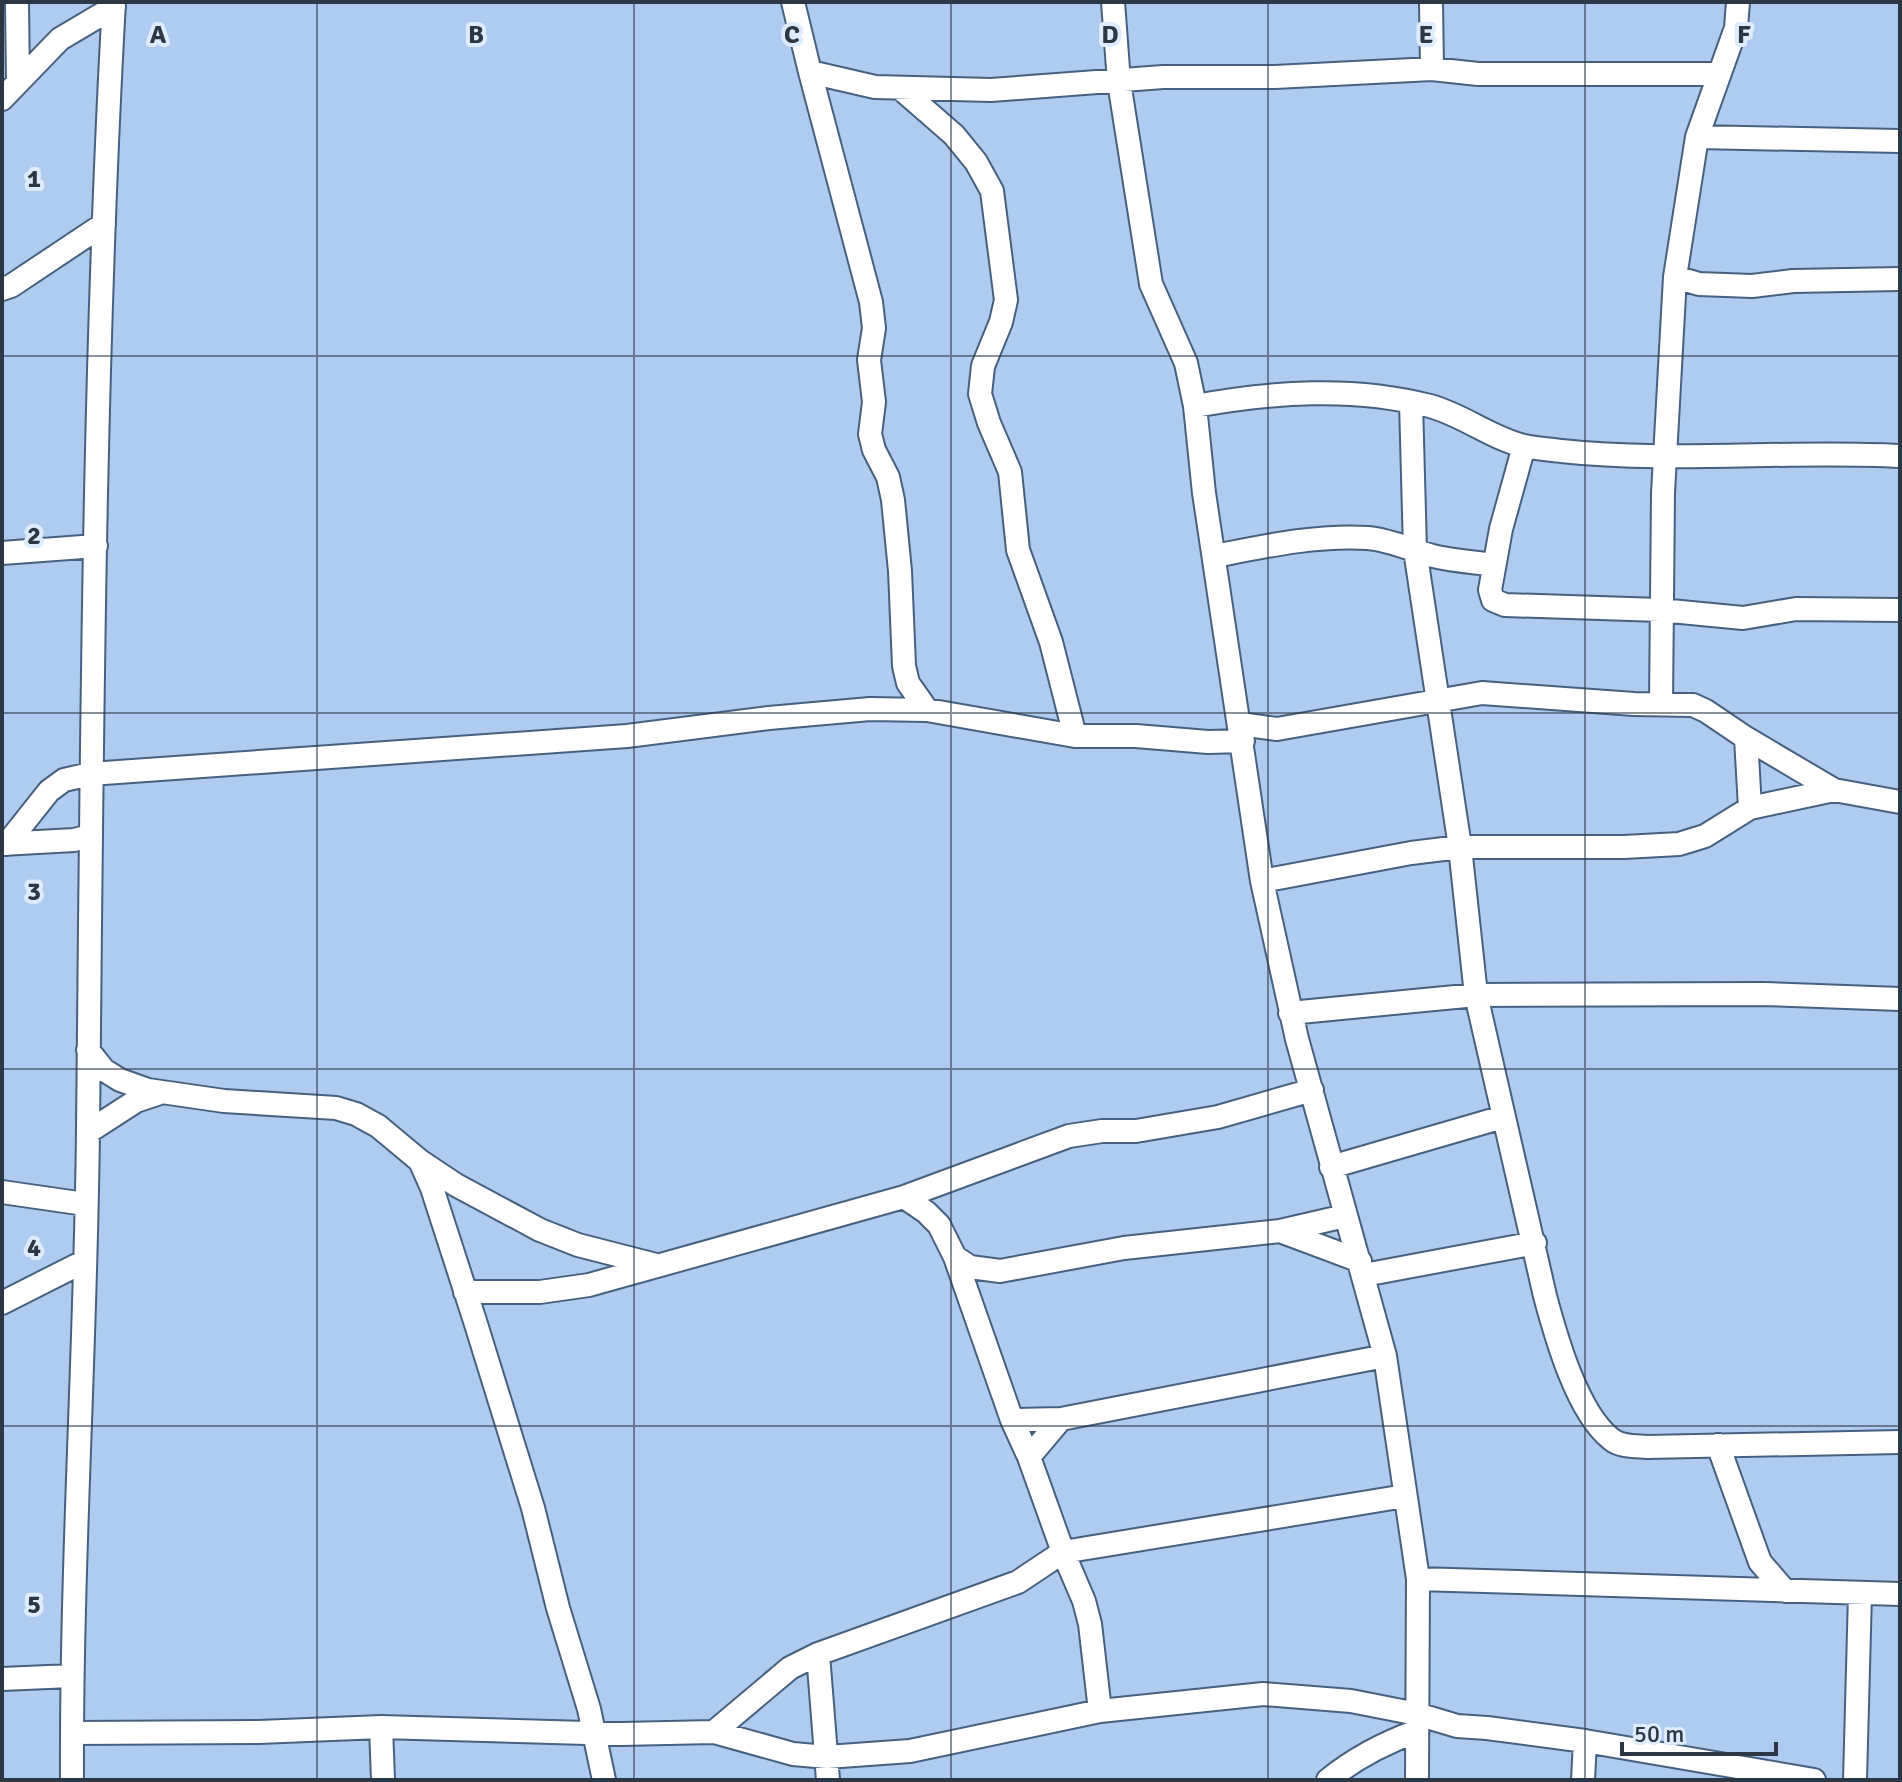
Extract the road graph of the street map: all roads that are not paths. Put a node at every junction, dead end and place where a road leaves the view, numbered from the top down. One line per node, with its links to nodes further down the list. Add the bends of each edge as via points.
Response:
1 (17, 2): 10 (street)
2 (793, 2): 8 (street)
3 (1113, 2): 11 (street)
4 (1431, 2): 7 (street)
5 (1738, 2): 9 (street, via 1736,28)
6 (114, 4): 10 (street, via 60,39); 16 (street)
7 (1432, 69): 9 (street, via 1478,74); 11 (street)
8 (810, 72): 12 (street); 34 (street, via 871,302 870,434 893,500 906,675)
9 (1718, 74): 14 (street)
10 (18, 82): 13 (street)
11 (1119, 82): 12 (street, via 991,90); 21 (street, via 1151,284 1186,363)
12 (900, 88): 36 (street, via 954,135 992,191 1006,300 983,366 980,394 1010,472 1018,550 1051,642)
13 (2, 99)
14 (1697, 137): 15 (street); 17 (street)
15 (1900, 141)
16 (104, 224): 19 (street); 25 (street)
17 (1675, 277): 18 (street, via 1699,284 1752,286); 24 (street)
18 (1900, 279)
19 (2, 289)
20 (1411, 402): 21 (street, via 1321,393); 22 (street, via 1471,421); 26 (street)
21 (1195, 406): 28 (street)
22 (1524, 446): 24 (street); 29 (street)
23 (1900, 456): 24 (street)
24 (1664, 457): 30 (street)
25 (96, 546): 27 (street); 38 (street)
26 (1415, 550): 28 (street, via 1331,537); 29 (street); 32 (street)
27 (2, 553)
28 (1215, 556): 35 (street)
29 (1494, 565): 30 (street, via 1490,590 1493,600 1505,605)
30 (1660, 610): 31 (street, via 1743,618 1796,609); 33 (street)
31 (1900, 610)
32 (1436, 700): 33 (street, via 1482,693); 35 (street); 44 (street)
33 (1661, 704): 37 (street, via 1693,705)
34 (927, 710): 36 (street); 38 (street, via 870,709 627,736)
35 (1242, 732): 36 (street, via 1208,742); 45 (street)
36 (1075, 736)
37 (1746, 738): 39 (street); 41 (street)
38 (90, 774): 42 (street); 43 (street, via 64,780 49,791)
39 (1834, 790): 40 (street); 41 (street)
40 (1900, 802)
41 (1750, 808): 44 (street, via 1705,836 1679,844)
42 (90, 836): 43 (street); 49 (street)
43 (4, 844)
44 (1460, 847): 45 (street); 46 (street)
45 (1262, 881): 48 (street)
46 (1476, 995): 47 (street); 48 (street); 52 (street)
47 (1900, 999)
48 (1290, 1013): 50 (street)
49 (88, 1050): 51 (street, via 120,1080); 53 (street)
50 (1312, 1090): 55 (street); 57 (street, via 1218,1117 1069,1136)
51 (160, 1092): 53 (street); 54 (street, via 336,1108 378,1126)
52 (1503, 1117): 55 (street); 61 (street)
53 (88, 1132): 58 (street)
54 (420, 1161): 64 (street, via 540,1230); 66 (street)
55 (1331, 1167): 59 (street)
56 (2, 1192): 58 (street)
57 (904, 1197): 62 (street, via 939,1225); 64 (street)
58 (85, 1204): 63 (street)
59 (1345, 1216): 60 (street); 65 (street)
60 (1280, 1231): 62 (street, via 1124,1248 1000,1271 970,1267); 65 (street)
61 (1535, 1243): 65 (street); 74 (street, via 1567,1364 1583,1401 1611,1440 1647,1447)
62 (955, 1257): 72 (street)
63 (85, 1261): 68 (street); 83 (street)
64 (657, 1265): 67 (street, via 589,1285)
65 (1362, 1268): 70 (street)
66 (465, 1292): 67 (street); 69 (street)
67 (491, 1294): 69 (street)
68 (2, 1303)
69 (475, 1321): 85 (street)
70 (1385, 1356): 71 (street); 76 (street)
71 (1061, 1419): 72 (street); 75 (street)
72 (1012, 1420): 75 (street)
73 (1900, 1442): 74 (street)
74 (1718, 1445): 79 (street, via 1760,1562)
75 (1029, 1457): 77 (street)
76 (1405, 1496): 77 (street); 78 (street)
77 (1063, 1552): 82 (street, via 1018,1582); 86 (street, via 1090,1624)
78 (1418, 1579): 79 (street); 87 (street)
79 (1785, 1591): 80 (street)
80 (1860, 1594): 81 (street); 103 (street)
81 (1900, 1594)
82 (818, 1654): 89 (street, via 790,1668); 94 (street)
83 (71, 1676): 84 (street); 90 (street)
84 (2, 1679)
85 (589, 1709): 91 (street); 92 (street)
86 (1100, 1711): 87 (street, via 1263,1694 1351,1701); 94 (street, via 910,1751)
87 (1417, 1722): 93 (street); 99 (street); 100 (street)
88 (381, 1727): 90 (street); 91 (street); 96 (street)
89 (714, 1732): 92 (street); 94 (street, via 793,1754)
90 (72, 1733): 95 (street)
91 (569, 1733): 92 (street)
92 (595, 1733): 97 (street)
93 (1585, 1741): 101 (street); 102 (street)
94 (827, 1757): 98 (street)
95 (72, 1780)
96 (383, 1780)
97 (604, 1780)
98 (828, 1780)
99 (1328, 1780)
100 (1417, 1780)
101 (1583, 1780)
102 (1814, 1780)
103 (1855, 1780)

